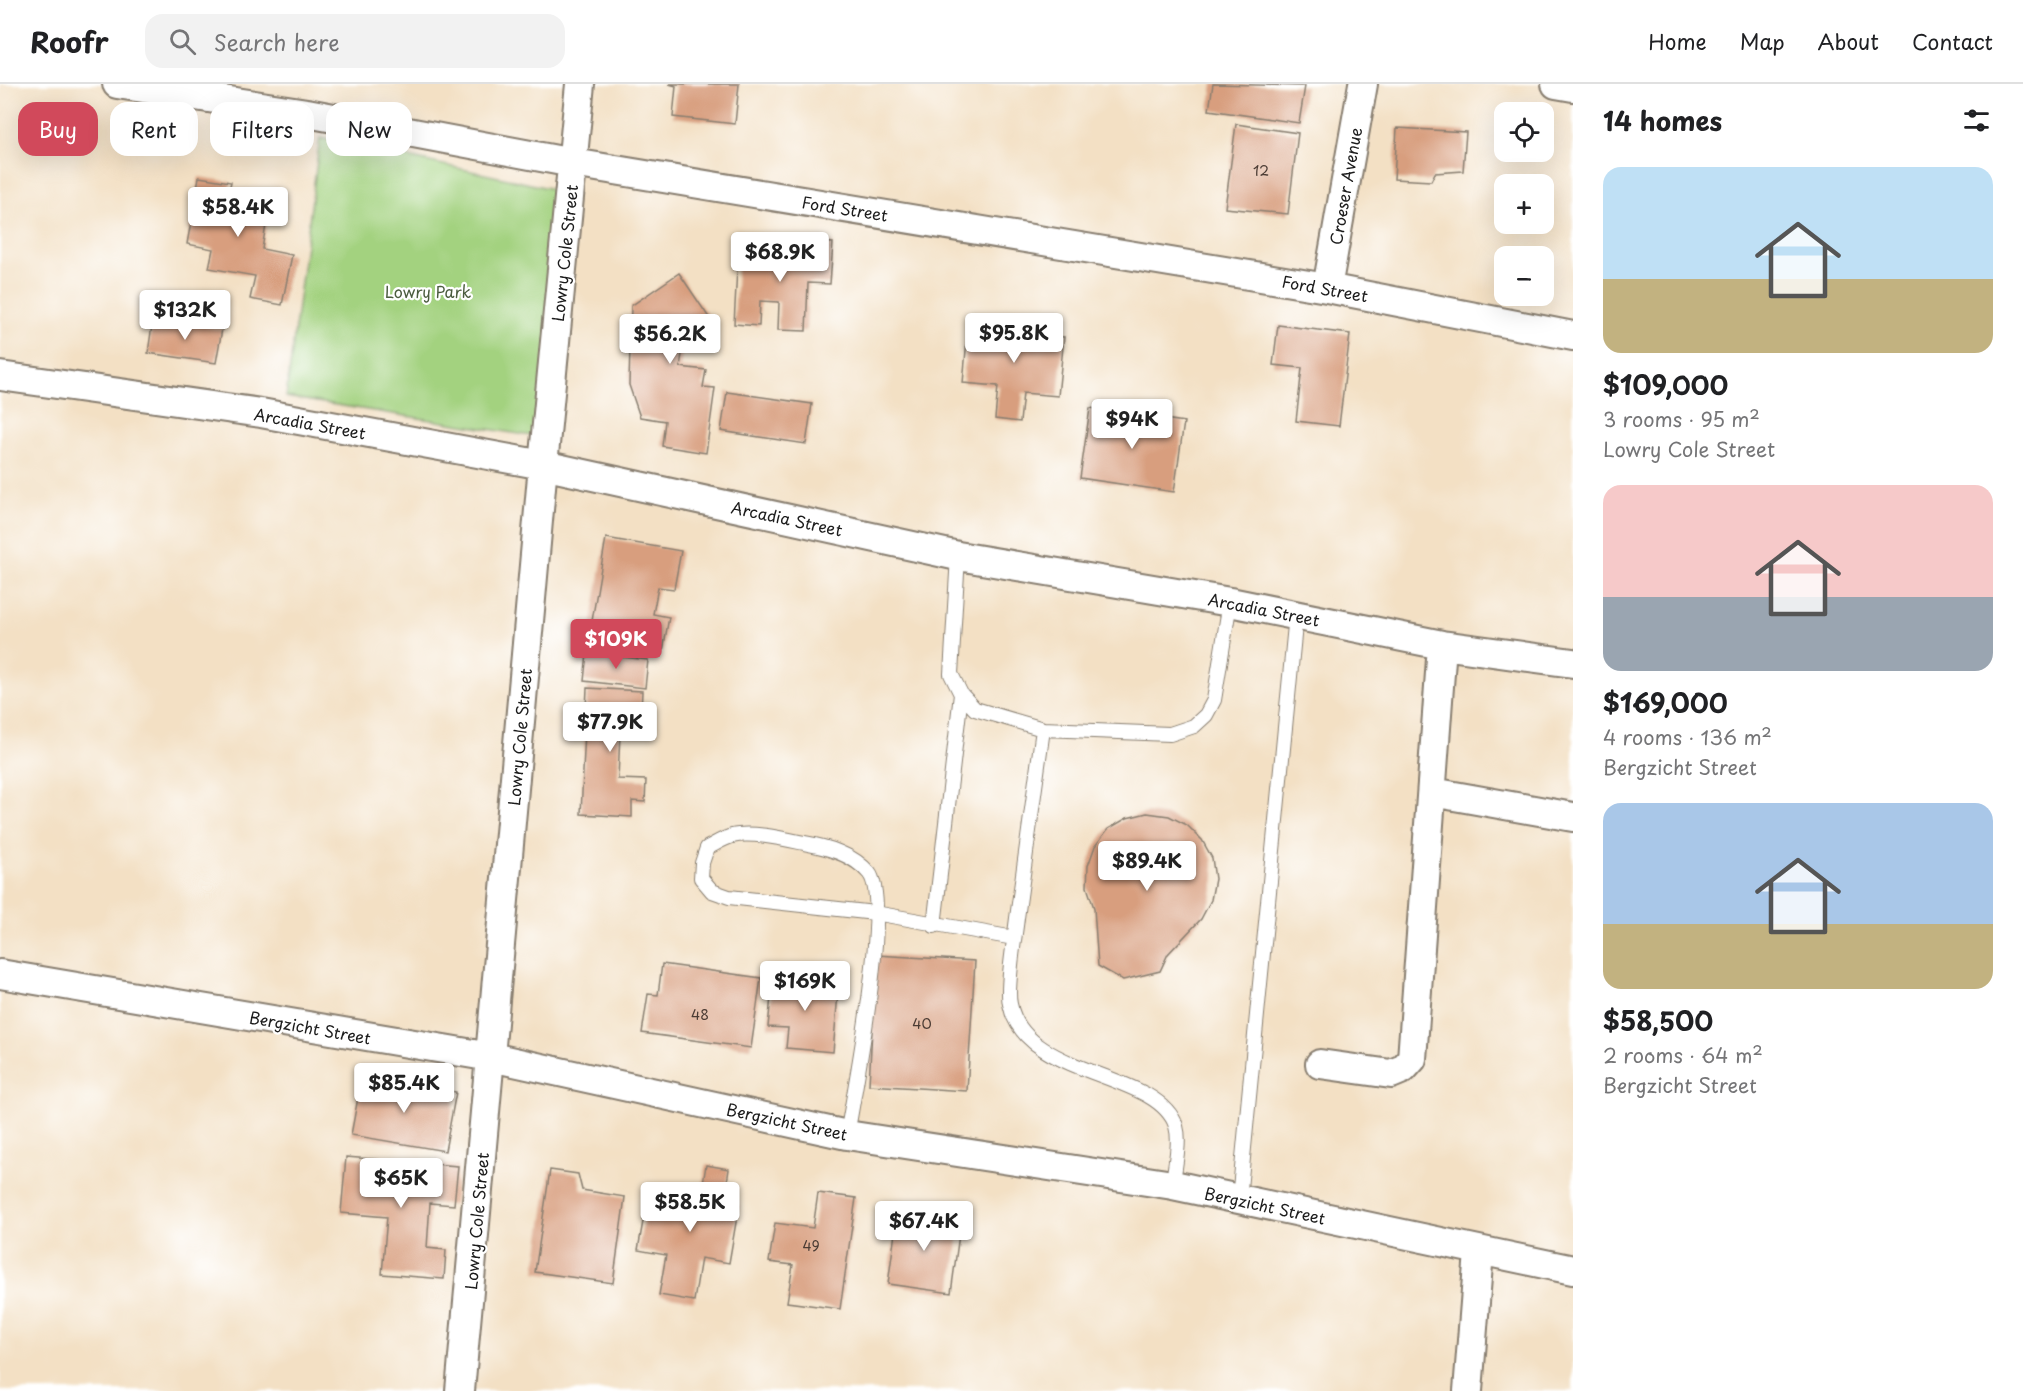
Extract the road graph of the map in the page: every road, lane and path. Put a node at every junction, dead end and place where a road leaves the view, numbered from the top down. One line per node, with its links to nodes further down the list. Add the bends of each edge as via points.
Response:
1 (117, 84): 6 (street, Ford Street, via 307,113)
2 (580, 84): 6 (street, Lowry Cole Street)
3 (1363, 84): 7 (street, Croeser Avenue)
4 (1556, 84): 5 (street)
5 (1573, 87)
6 (573, 163): 7 (street, Ford Street); 10 (street, Lowry Cole Street)
7 (1327, 288): 8 (street, Ford Street)
8 (1573, 336)
9 (0, 376): 10 (street, Arcadia Street, via 261,413)
10 (543, 465): 11 (street, Arcadia Street); 24 (street, Lowry Cole Street)
11 (958, 556): 12 (street, Arcadia Street); 16 (lane, via 951,674)
12 (1230, 602): 13 (street, Arcadia Street); 17 (lane, via 1214,700 1194,726 1170,734)
13 (1296, 615): 14 (street, Arcadia Street); 28 (lane)
14 (1442, 645): 15 (street, Arcadia Street); 18 (street)
15 (1573, 663)
16 (961, 694): 17 (lane, via 975,709); 21 (lane)
17 (1043, 729): 22 (lane)
18 (1432, 792): 19 (street); 25 (street, via 1412,1059 1391,1074)
19 (1573, 817)
20 (875, 913): 20 (lane, via 870,874 836,849 776,837 733,836 707,848 701,878 712,891 729,897); 21 (lane); 26 (lane, via 876,955)
21 (934, 926): 22 (lane)
22 (1014, 938): 27 (lane, via 1009,1004 1020,1027 1043,1050 1132,1088 1160,1105 1175,1123 1177,1132)
23 (0, 974): 24 (street, Bergzicht Street)
24 (491, 1057): 26 (street, Bergzicht Street); 31 (street, Lowry Cole Street)
25 (1320, 1064)
26 (847, 1135): 27 (street, Bergzicht Street)
27 (1173, 1185): 28 (street, Bergzicht Street)
28 (1239, 1199): 29 (street, Bergzicht Street)
29 (1479, 1252): 30 (street, Bergzicht Street); 32 (street)
30 (1573, 1270)
31 (460, 1391)
32 (1468, 1391)

